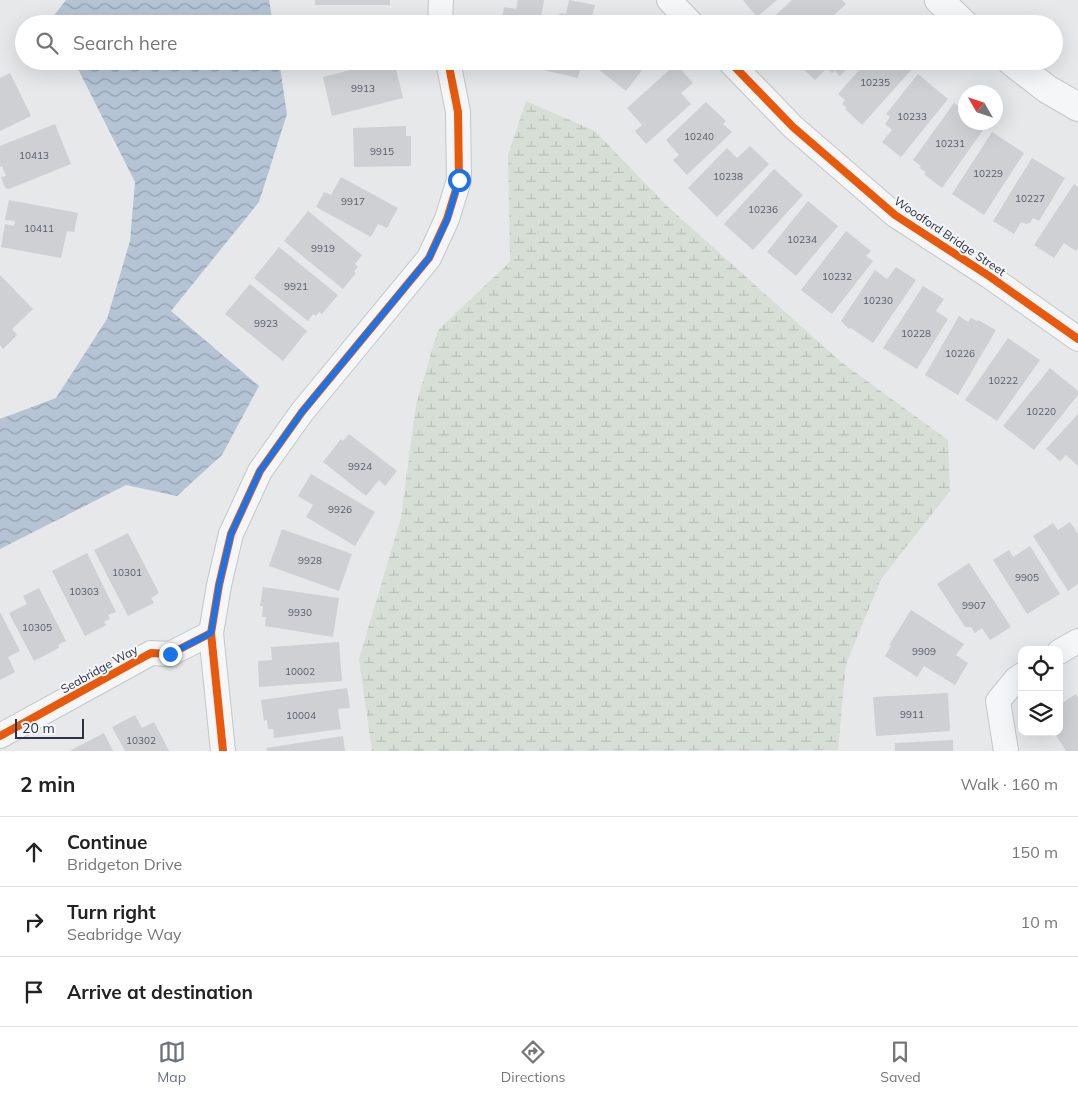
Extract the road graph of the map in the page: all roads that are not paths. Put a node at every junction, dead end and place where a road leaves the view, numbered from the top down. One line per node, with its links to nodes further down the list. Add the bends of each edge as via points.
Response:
1 (442, 0): 4 (street)
2 (669, 0): 5 (street)
3 (938, 0): 6 (street)
4 (441, 15)
5 (683, 15)
6 (954, 15)
7 (450, 70): 12 (street, via 458,112 459,180 447,220 429,258 302,412 260,471 231,534)
8 (738, 70): 11 (street, Woodford Bridge Street, via 793,127 895,215)
9 (1022, 70): 10 (street, via 1046,89)
10 (1078, 107)
11 (1078, 339)
12 (211, 633): 16 (street, Seabridge Way, via 170,654 151,653); 17 (street)
13 (1078, 641): 14 (street)
14 (1063, 650)
15 (1018, 678): 18 (street, via 998,701)
16 (0, 736)
17 (223, 751)
18 (1006, 751)

